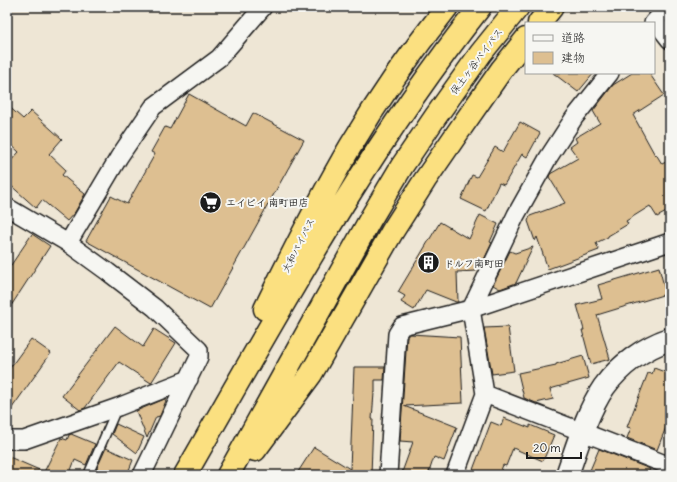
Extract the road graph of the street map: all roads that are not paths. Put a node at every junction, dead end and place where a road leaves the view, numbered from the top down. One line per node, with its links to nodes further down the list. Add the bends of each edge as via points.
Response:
1 (263, 7): 15 (street, via 219,58 153,107 119,157)
2 (447, 7): 26 (highway, 大和バイパス, via 391,83 350,148 298,243)
3 (480, 7): 26 (highway, via 412,98 340,208)
4 (518, 7): 27 (highway, 保土ヶ谷バイパス, via 481,52 402,166)
5 (552, 7): 7 (highway)
6 (668, 7): 8 (street)
7 (540, 22)
8 (654, 22)
9 (655, 23): 11 (street)
10 (525, 40): 28 (highway, via 425,180 392,232 311,374)
11 (670, 40)
12 (609, 74): 16 (street, via 574,118 548,158 516,214)
13 (7, 208): 15 (street)
14 (670, 242): 16 (street)
15 (68, 243): 18 (street, via 155,308 199,350 199,357)
16 (471, 309): 19 (street); 29 (street, via 402,326 397,334)
17 (670, 339): 21 (street, via 659,342 623,366 604,387)
18 (189, 379): 20 (street); 25 (street)
19 (485, 394): 21 (street); 30 (street)
20 (118, 407): 22 (street, via 24,440); 24 (lane)
21 (583, 432): 23 (street); 31 (street)
22 (7, 440)
23 (670, 466)
24 (88, 475)
25 (142, 475)
26 (184, 475)
27 (228, 475)
28 (236, 475)
29 (388, 475)
30 (455, 475)
31 (567, 475)

